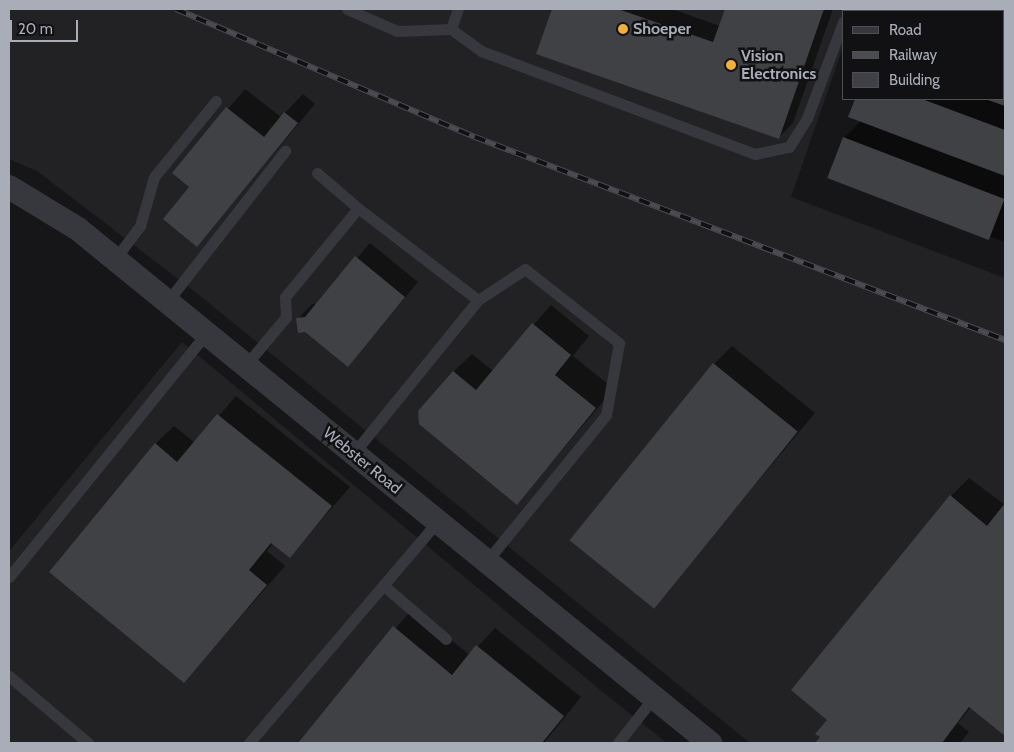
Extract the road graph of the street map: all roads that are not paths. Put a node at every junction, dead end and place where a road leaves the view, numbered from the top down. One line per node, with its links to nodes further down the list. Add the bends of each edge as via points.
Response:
1 (347, 9): 4 (lane, via 397,31)
2 (458, 9): 4 (lane)
3 (842, 25): 4 (lane, via 806,118 788,147 755,154 481,51)
4 (451, 29)
5 (216, 101): 10 (lane, via 154,177 140,226)
6 (285, 151): 12 (lane)
7 (317, 173): 9 (lane)
8 (9, 187): 10 (street, Webster Road, via 78,229)
9 (358, 208): 11 (lane); 14 (lane, via 285,297 286,317)
10 (115, 259): 12 (street, Webster Road)
11 (478, 300): 15 (lane); 17 (lane, via 525,269 619,343 606,415)
12 (167, 302): 13 (street, Webster Road)
13 (206, 334): 14 (street, Webster Road); 18 (lane)
14 (245, 366): 15 (street, Webster Road)
15 (353, 454): 16 (street, Webster Road)
16 (437, 522): 17 (street, Webster Road); 19 (lane)
17 (486, 562): 22 (street, Webster Road)
18 (9, 577)
19 (383, 585): 20 (lane); 24 (lane)
20 (446, 639)
21 (9, 676): 23 (lane)
22 (653, 698): 25 (lane); 26 (street, Webster Road)
23 (88, 743)
24 (249, 743)
25 (618, 743)
26 (710, 743)

